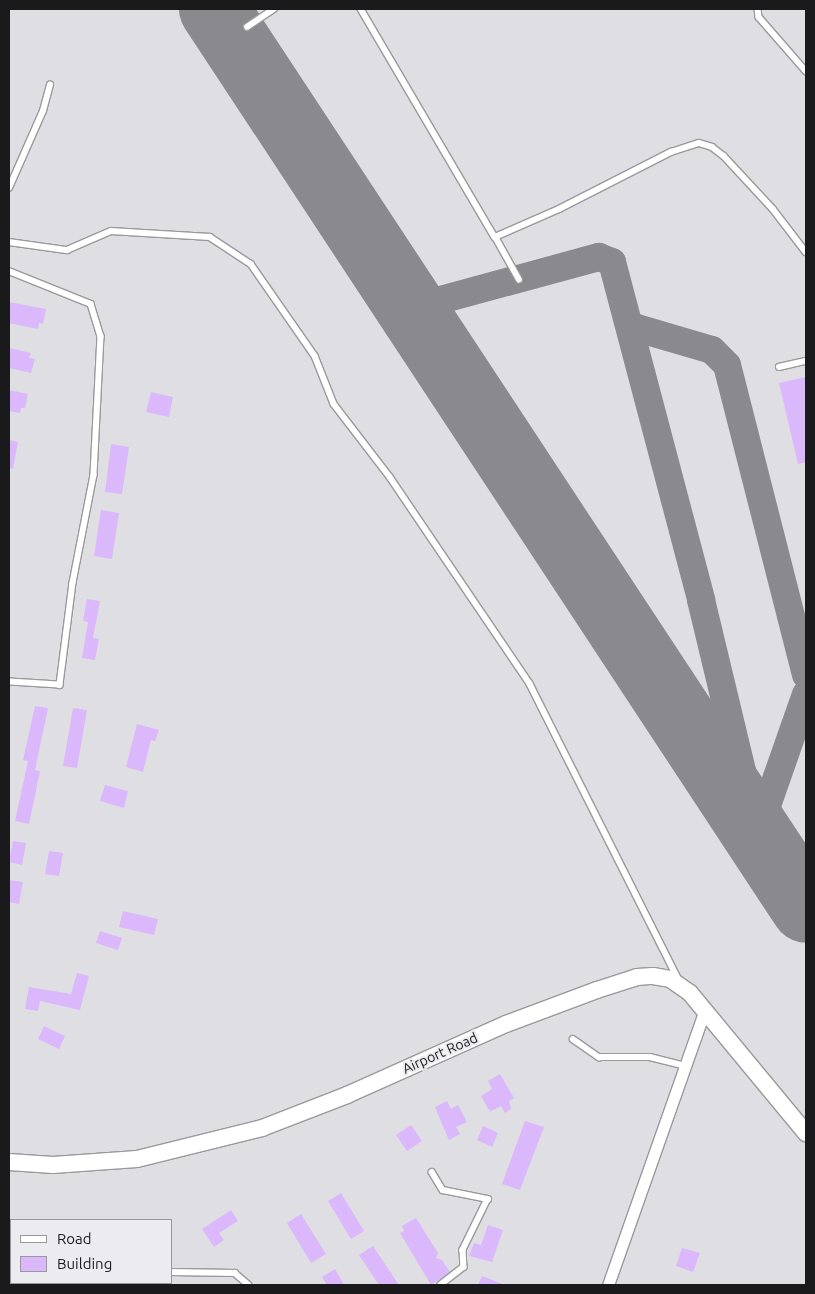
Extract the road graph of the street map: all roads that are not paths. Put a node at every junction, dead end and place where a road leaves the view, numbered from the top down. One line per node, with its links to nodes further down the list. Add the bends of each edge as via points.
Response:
1 (274, 9): 4 (lane)
2 (362, 9): 8 (lane)
3 (758, 9): 5 (lane, via 759,17)
4 (247, 27)
5 (806, 71)
6 (50, 85): 7 (lane, via 43,111)
7 (9, 188)
8 (495, 237): 10 (lane, via 559,209 671,152 699,143 724,156 773,209); 12 (lane)
9 (9, 242): 16 (lane, via 67,250 111,231 210,237 251,264 315,356 334,404 390,477 530,684)
10 (806, 252)
11 (9, 271): 15 (lane, via 91,304 102,336 94,475 73,583 60,685)
12 (519, 280)
13 (806, 362): 14 (lane)
14 (780, 367)
15 (9, 682)
16 (682, 985): 17 (main road); 21 (main road, Airport Road, via 653,976 597,990 506,1024 347,1095 262,1128 172,1152 137,1159 63,1164)
17 (704, 1012): 19 (street); 20 (main road)
18 (573, 1039): 19 (lane, via 599,1057 650,1057)
19 (685, 1066): 26 (street)
20 (806, 1133)
21 (9, 1162)
22 (432, 1172): 25 (lane, via 443,1190 488,1199 463,1250 464,1267)
23 (172, 1272): 24 (lane, via 235,1273)
24 (249, 1285)
25 (441, 1285)
26 (608, 1285)

